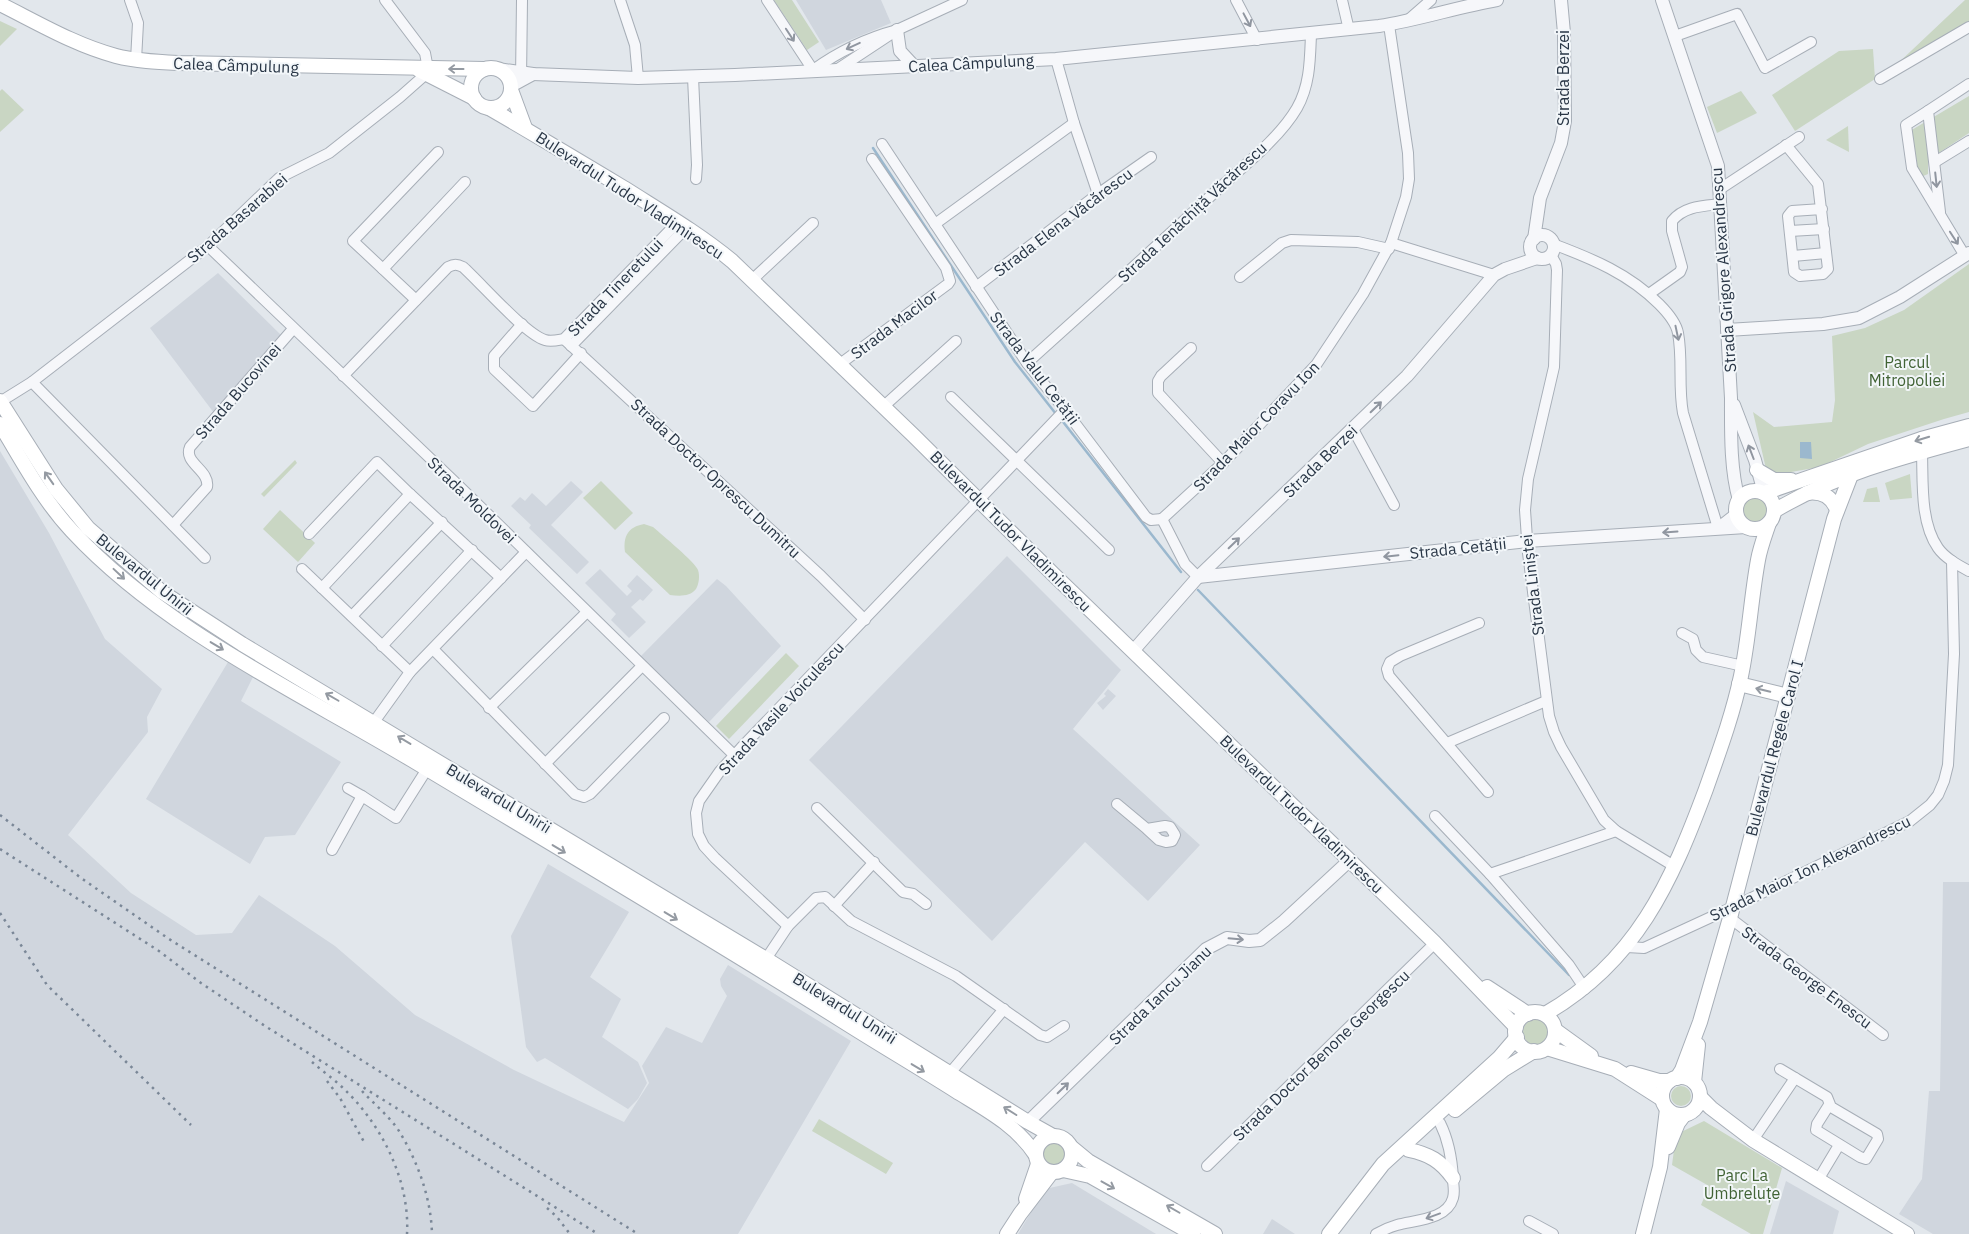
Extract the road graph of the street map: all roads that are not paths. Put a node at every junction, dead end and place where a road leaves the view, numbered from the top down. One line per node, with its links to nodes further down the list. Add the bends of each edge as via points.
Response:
1 (130, 0): 24 (street, via 138,23)
2 (385, 0): 28 (street, via 425,52)
3 (522, 0): 33 (street)
4 (620, 0): 31 (street, via 635,45)
5 (767, 0): 29 (street, one-way to 29)
6 (962, 0): 17 (street)
7 (1236, 0): 21 (street, one-way to 21)
8 (1342, 0): 18 (street)
9 (1431, 0): 14 (street, Calea Câmpulung)
10 (1497, 0): 14 (street, Calea Câmpulung)
11 (1561, 0): 54 (street, Strada Berzei, via 1565,121 1543,189)
12 (1662, 0): 20 (street, Strada Grigore Alexandrescu)
13 (0, 4): 24 (main road, Calea Câmpulung, via 85,46)
14 (1407, 21): 15 (street, Calea Câmpulung)
15 (1389, 25): 18 (street, Calea Câmpulung); 62 (street, Strada Maior Coravu Ion, via 1409,179)
16 (1969, 27): 32 (street)
17 (898, 30): 25 (street, via 900,51); 27 (street); 29 (street, one-way to 29, via 848,48)
18 (1348, 30): 19 (street, Calea Câmpulung)
19 (1311, 34): 21 (street, Calea Câmpulung); 82 (street, Strada Ienăchiță Văcărescu, via 1305,90 1288,121 1258,153)
20 (1675, 36): 22 (street, via 1737,14 1765,68); 50 (street, Strada Grigore Alexandrescu, via 1718,166)
21 (1257, 40): 23 (street, Calea Câmpulung)
22 (1811, 42)
23 (1056, 59): 25 (street, Calea Câmpulung); 38 (street)
24 (136, 60): 28 (main road, Calea Câmpulung, via 178,64)
25 (913, 65): 27 (street, Calea Câmpulung)
26 (491, 69): 28 (main road, Calea Câmpulung, one-way to 28); 33 (main road); 35 (main road, via 476,75 471,91)
27 (838, 69): 29 (street, Calea Câmpulung)
28 (424, 70): 35 (main road); 61 (street, Strada Basarabiei, via 392,103 329,153 279,178)
29 (813, 70): 30 (street, Calea Câmpulung)
30 (693, 77): 31 (street, Calea Câmpulung); 48 (street)
31 (638, 78): 33 (street, Calea Câmpulung)
32 (1880, 79)
33 (519, 81): 36 (main road, via 503,104); 39 (main road, Bulevardul Tudor Vladimirescu)
34 (1969, 84): 37 (street)
35 (474, 98): 36 (main road)
36 (489, 108): 39 (main road, Bulevardul Tudor Vladimirescu)
37 (1928, 112): 47 (street); 55 (street, via 1906,124 1912,168)
38 (1074, 124): 51 (street); 57 (street)
39 (526, 128): 58 (main road, Bulevardul Tudor Vladimirescu)
40 (1798, 137): 43 (street)
41 (1969, 141): 47 (street)
42 (882, 144): 57 (street, Strada Valul Cetății)
43 (1786, 145): 50 (street); 53 (street, via 1818,184)
44 (438, 152): 68 (street, via 353,241)
45 (1150, 158): 51 (street, Strada Elena Văcărescu)
46 (872, 159): 83 (street, Strada Macilor, via 950,277 948,284)
47 (1934, 162): 55 (street, one-way to 55)
48 (696, 179)
49 (465, 182): 68 (street)
50 (1720, 189): 52 (street, Strada Grigore Alexandrescu)
51 (1098, 194): 72 (street, Strada Elena Văcărescu)
52 (1721, 204): 73 (street, via 1692,208 1678,214 1672,221 1682,266 1680,272); 77 (street, Strada Grigore Alexandrescu)
53 (1822, 209): 59 (street); 60 (street, via 1792,211 1788,216)
54 (1539, 213): 63 (street, Strada Berzei); 64 (street)
55 (1942, 219): 66 (street, one-way to 66)
56 (813, 223): 71 (street)
57 (936, 224): 72 (street, Strada Valul Cetății)
58 (682, 225): 71 (main road, Bulevardul Tudor Vladimirescu, via 719,250); 79 (street, Strada Tineretului)
59 (1824, 229): 60 (street); 65 (street)
60 (1790, 231): 67 (street)
61 (208, 246): 76 (street, Strada Moldovei); 85 (street, Strada Basarabiei)
62 (1390, 246): 69 (street); 70 (street, via 1291,240 1282,243); 97 (street, Strada Maior Coravu Ion, via 1316,365)
63 (1534, 248): 64 (street, via 1544,259); 64 (street, via 1542,235); 69 (street, Strada Berzei)
64 (1551, 248): 73 (street, via 1567,249 1599,261); 116 (street, Strada Liniștei, via 1557,270 1556,352 1526,491)
65 (1826, 253): 67 (street); 67 (street, via 1828,269 1823,274 1800,276 1794,272)
66 (1967, 254): 77 (street, via 1900,297 1859,318 1823,324)
67 (1792, 256)
68 (383, 269): 74 (street)
69 (1500, 272): 93 (street, Strada Berzei, one-way to 69, via 1407,376)
70 (1240, 277)
71 (752, 280): 83 (main road, Bulevardul Tudor Vladimirescu)
72 (976, 287): 82 (street, Strada Valul Cetății)
73 (1649, 294): 113 (street, one-way to 113, via 1670,317 1678,332 1683,414)
74 (416, 300): 75 (street, Strada Tineretului, via 448,267 457,264); 84 (street, Strada Tineretului)
75 (522, 324): 79 (street, Strada Tineretului, via 547,341); 81 (street, Strada Tineretului, via 494,356 494,369 533,406)
76 (293, 329): 84 (street, Strada Moldovei); 112 (street, Strada Bucovinei, via 190,447 189,457 206,476 207,487)
77 (1727, 330): 87 (street, Strada Grigore Alexandrescu)
78 (956, 341): 89 (street)
79 (568, 342): 81 (street, Strada Doctor Oprescu Dumitru)
80 (1191, 348): 97 (street, via 1161,376 1158,393)
81 (581, 353): 130 (street, Strada Doctor Oprescu Dumitru)
82 (1027, 363): 90 (street, Strada Valul Cetății)
83 (840, 364): 89 (main road, Bulevardul Tudor Vladimirescu)
84 (343, 376): 119 (street, Strada Moldovei)
85 (32, 382): 88 (street, Strada Basarabiei); 112 (street)
86 (951, 397): 96 (street)
87 (1731, 398): 98 (street, Strada Grigore Alexandrescu, one-way to 87); 105 (street, Strada Grigore Alexandrescu, via 1731,434)
88 (0, 401): 132 (main road, Bulevardul Unirii, one-way to 88, via 78,517 41,467)
89 (884, 406): 104 (main road, Bulevardul Tudor Vladimirescu)
90 (1065, 410): 96 (street, Strada Vasile Voiculescu); 110 (street, Strada Valul Cetății, via 1146,517)
91 (0, 424): 132 (main road, Bulevardul Unirii, one-way to 132, via 71,529 133,587)
92 (1969, 426): 100 (main road, one-way to 100)
93 (1353, 429): 106 (street); 125 (street, Strada Berzei, one-way to 93)
94 (1969, 439): 95 (main road)
95 (1922, 452): 99 (main road); 122 (street, via 1928,524 1938,548)
96 (1017, 460): 104 (street, Strada Vasile Voiculescu); 118 (street)
97 (1223, 463): 110 (street, Strada Maior Coravu Ion)
98 (1757, 470): 100 (main road, via 1774,480); 101 (street, Strada Grigore Alexandrescu)
99 (1851, 474): 103 (main road); 107 (main road, Bulevardul Regele Carol I)
100 (1807, 478): 101 (main road)
101 (1764, 493): 105 (main road, via 1748,492); 109 (main road, via 1772,500)
102 (410, 494): 111 (street); 115 (street, via 377,462); 127 (street)
103 (1801, 495): 107 (main road, via 1811,492 1822,494 1832,500); 109 (main road)
104 (979, 500): 130 (street, Strada Vasile Voiculescu); 137 (main road, Bulevardul Tudor Vladimirescu)
105 (1739, 500): 108 (main road)
106 (1394, 505)
107 (1837, 510): 143 (main road, Bulevardul Regele Carol I)
108 (1737, 514): 113 (street); 114 (main road, via 1740,522)
109 (1772, 517): 114 (main road, via 1760,529); 121 (main road)
110 (1162, 519): 125 (street, via 1185,564)
111 (442, 522): 117 (street); 129 (street)
112 (173, 525): 120 (street)
113 (1718, 528): 114 (street, Strada Cetății); 116 (street, Strada Cetății, one-way to 116)
114 (1748, 528): 121 (main road)
115 (309, 534)
116 (1527, 541): 125 (street, Strada Cetății, one-way to 125); 144 (street, Strada Liniștei)
117 (472, 550): 126 (street); 135 (street)
118 (1109, 550)
119 (526, 552): 126 (street); 128 (street, Strada Moldovei)
120 (205, 558)
121 (1758, 559): 140 (main road)
122 (1952, 561): 124 (street); 167 (street, Strada Maior Ion Alexandrescu, via 1952,710 1948,765 1938,795 1910,821)
123 (302, 568): 127 (street)
124 (1969, 571)
125 (1198, 577): 137 (street, Strada Berzei)
126 (501, 578): 136 (street)
127 (322, 588): 129 (street)
128 (587, 612): 139 (street, Strada Moldovei); 145 (street)
129 (352, 616): 135 (street)
130 (865, 620): 149 (street, Strada Vasile Voiculescu)
131 (1479, 623): 148 (street, via 1400,656 1390,662 1387,669 1389,676)
132 (203, 628): 134 (main road, Bulevardul Unirii); 138 (main road, Bulevardul Unirii, one-way to 138)
133 (1682, 634): 140 (street, via 1692,639 1703,657)
134 (242, 644): 138 (main road); 147 (main road, Bulevardul Unirii, one-way to 134)
135 (382, 646): 141 (street)
136 (433, 649): 141 (street); 145 (street)
137 (1133, 651): 161 (main road, Bulevardul Tudor Vladimirescu)
138 (236, 657): 147 (main road, Bulevardul Unirii)
139 (642, 666): 149 (street, Strada Moldovei); 151 (street)
140 (1742, 666): 142 (main road)
141 (410, 672): 147 (street)
142 (1739, 684): 143 (main road, one-way to 142); 163 (main road, via 1708,783)
143 (1788, 696): 167 (main road, Bulevardul Regele Carol I)
144 (1546, 701): 148 (street); 159 (street, Strada Liniștei, via 1561,747 1602,818)
145 (489, 708): 151 (street)
146 (664, 718): 151 (street, via 584,797 575,794)
147 (370, 728): 150 (main road, Bulevardul Unirii)
148 (1447, 743): 153 (street)
149 (734, 755): 168 (street, Strada Vasile Voiculescu, via 700,801 696,813 698,834 715,858)
150 (431, 764): 154 (street, Bulevardul Unirii, via 396,818); 171 (main road, Bulevardul Unirii)
151 (545, 764)
152 (348, 788): 154 (street, Bulevardul Unirii)
153 (1488, 792)
154 (362, 796): 160 (street)
155 (1117, 804): 158 (street)
156 (817, 808): 162 (street)
157 (1434, 816): 164 (street)
158 (1148, 829)
159 (1616, 831): 163 (street, Strada Liniștei); 164 (street)
160 (332, 850)
161 (1350, 860): 169 (main road, Bulevardul Tudor Vladimirescu); 193 (street, Strada Iancu Jianu, one-way to 161, via 1206,949 1227,938 1260,940)
162 (874, 862): 165 (street, via 903,892 913,894); 166 (street)
163 (1674, 866): 170 (main road, via 1651,912)
164 (1490, 874): 173 (street, via 1569,965)
165 (926, 904)
166 (834, 906): 168 (street, via 825,897 818,897); 174 (street, via 851,921 956,976)
167 (1732, 912): 170 (street, Strada Maior Ion Alexandrescu, via 1644,948); 177 (main road, Bulevardul Regele Carol I); 181 (street, Strada George Enescu)
168 (788, 926): 171 (street)
169 (1435, 943): 172 (main road, Bulevardul Tudor Vladimirescu); 201 (street, Strada Doctor Benone Georgescu)
170 (1627, 947): 173 (main road)
171 (762, 964): 185 (main road, Bulevardul Unirii)
172 (1466, 974): 175 (main road, Bulevardul Tudor Vladimirescu); 180 (main road, Bulevardul Tudor Vladimirescu)
173 (1584, 989): 176 (main road); 179 (main road)
174 (1004, 1009): 178 (street, via 1047,1037); 185 (street)
175 (1528, 1014): 176 (main road); 180 (main road, via 1520,1020)
176 (1545, 1014): 179 (main road)
177 (1700, 1022): 187 (main road, Bulevardul Regele Carol I, via 1682,1070); 188 (main road, Bulevardul Regele Carol I)
178 (1064, 1026)
179 (1555, 1029): 182 (main road, via 1553,1040); 183 (main road)
180 (1516, 1032): 182 (main road, via 1522,1047); 211 (main road, via 1499,1058 1382,1164)
181 (1883, 1035)
182 (1540, 1050): 183 (main road); 194 (main road, via 1503,1070)
183 (1610, 1066): 187 (main road, via 1659,1081); 190 (main road)
184 (1780, 1069): 186 (street)
185 (946, 1078): 193 (main road, Bulevardul Unirii, one-way to 185); 200 (main road, Bulevardul Unirii, via 1013,1128)
186 (1794, 1078): 191 (street, via 1827,1097); 196 (street)
187 (1673, 1079): 188 (main road, via 1685,1078); 190 (main road, via 1663,1090)
188 (1694, 1082): 189 (main road)
189 (1700, 1097): 192 (main road, via 1698,1104); 196 (main road)
190 (1665, 1104): 192 (main road, via 1675,1114); 202 (main road)
191 (1829, 1105): 197 (street, via 1816,1130); 197 (street, via 1878,1136 1866,1158 1860,1158)
192 (1688, 1113): 196 (main road); 202 (main road, via 1678,1123)
193 (1028, 1122): 195 (main road, Bulevardul Unirii)
194 (1440, 1123): 199 (main road); 204 (street, via 1449,1148)
195 (1052, 1136): 198 (main road, via 1065,1139); 200 (main road, via 1039,1142)
196 (1752, 1139): 205 (main road)
197 (1839, 1145): 205 (street)
198 (1071, 1147): 203 (main road, via 1071,1160); 210 (main road, one-way to 198, via 1086,1160)
199 (1409, 1150): 204 (main road, via 1435,1159); 212 (main road, via 1379,1181)
200 (1037, 1159): 203 (main road, via 1045,1170); 206 (main road)
201 (1207, 1166)
202 (1660, 1167): 215 (main road)
203 (1057, 1171): 206 (main road); 209 (main road, one-way to 209, via 1081,1173 1096,1179)
204 (1453, 1178): 213 (street, one-way to 213, via 1453,1198 1444,1211)
205 (1818, 1180): 216 (main road)
206 (1022, 1211): 208 (main road)
207 (1529, 1221): 214 (street)
208 (1007, 1234)
209 (1193, 1234)
210 (1215, 1234)
211 (1329, 1234)
212 (1340, 1234)
213 (1376, 1234)
214 (1553, 1234)
215 (1643, 1234)
216 (1907, 1234)

